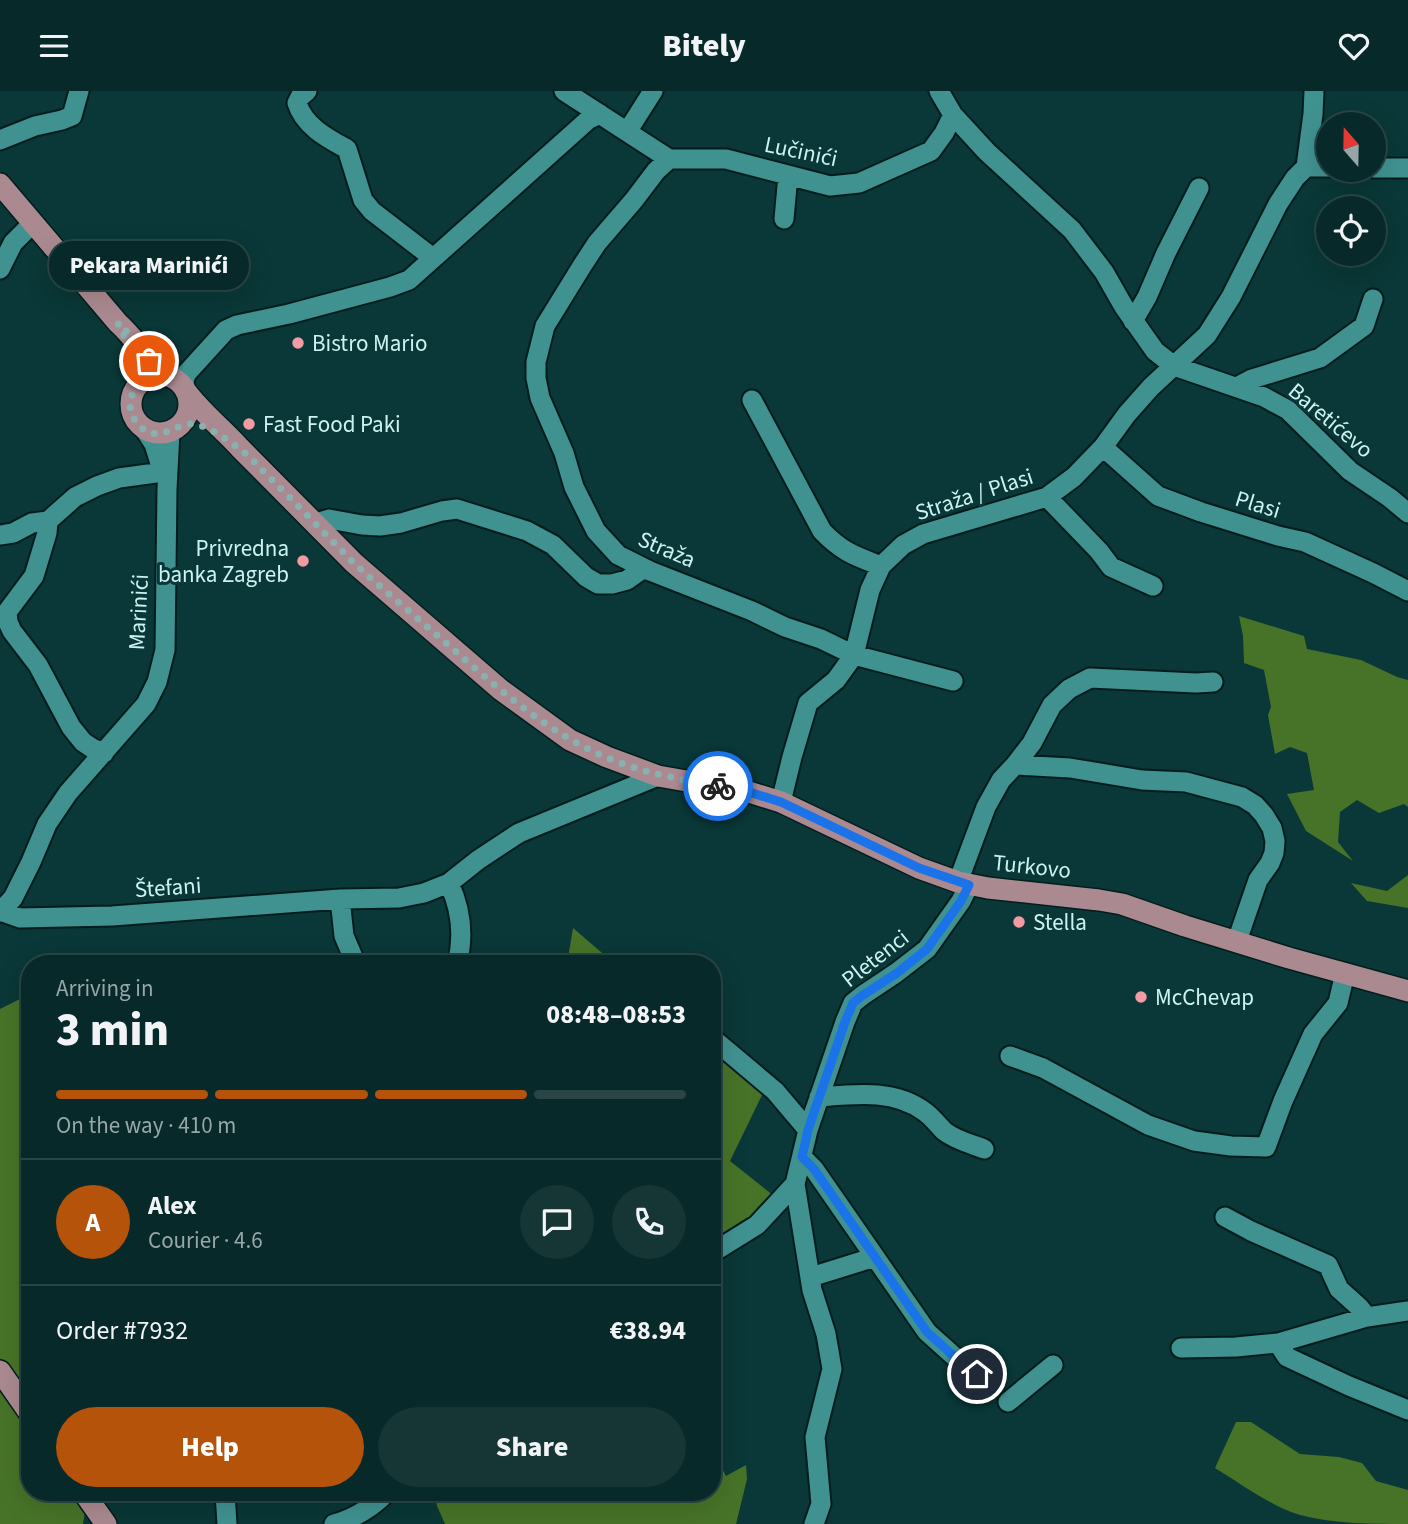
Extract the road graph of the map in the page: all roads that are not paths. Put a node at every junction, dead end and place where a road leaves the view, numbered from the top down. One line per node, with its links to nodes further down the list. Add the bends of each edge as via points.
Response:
1 (79, 91): 10 (street, via 72,116)
2 (307, 91): 21 (street, via 297,103 299,112 323,136 347,149 363,200)
3 (564, 91): 7 (street)
4 (653, 91): 9 (street)
5 (939, 91): 8 (street)
6 (1314, 91): 12 (street)
7 (600, 114): 9 (street); 21 (street)
8 (953, 115): 16 (street, Lučinići, via 931,151 859,183 830,186); 24 (street, via 1072,230)
9 (627, 132): 11 (street)
10 (0, 140)
11 (669, 159): 16 (street, Lučinići, via 726,159); 44 (street, Straža, via 597,243 545,326 536,362 540,398 596,531 618,555)
12 (1306, 167): 13 (street); 26 (street, Straža / Plasi, via 1278,204 1231,297 1206,335)
13 (1316, 167)
14 (1386, 167): 15 (street)
15 (1408, 168)
16 (788, 175): 19 (street)
17 (0, 184): 20 (main road, Marinići)
18 (1199, 188): 24 (street)
19 (783, 219)
20 (33, 223): 22 (street, via 13,243); 25 (main road, Marinići)
21 (433, 258): 27 (street, via 409,280 390,287 226,330)
22 (0, 269)
23 (1373, 299): 29 (street, Baretićevo, via 1364,326 1320,358)
24 (1133, 321): 26 (street, via 1155,351)
25 (118, 323): 27 (main road, Marinići, via 149,361); 28 (main road, Marinići, via 134,361)
26 (1174, 366): 29 (street, Baretićevo); 33 (street, Straža / Plasi, via 1127,414)
27 (179, 384): 28 (main road, via 152,376); 31 (main road, Marinići, via 189,400 185,419); 34 (main road, Marinići)
28 (137, 385): 32 (main road, Marinići, via 131,409)
29 (1237, 387): 38 (street, Baretićevo, via 1288,410 1350,471)
30 (752, 400): 43 (street, via 822,531 848,553)
31 (175, 429): 32 (main road, Marinići, via 162,434); 34 (main road, Marinići, via 187,424 205,427); 35 (street, Marinići)
32 (145, 430): 35 (street, Marinići)
33 (1103, 447): 37 (street, Straža / Plasi); 46 (street, Plasi, via 1158,496 1305,542)
34 (240, 448): 41 (main road, Marinići)
35 (165, 481): 40 (street, via 119,478 75,497); 52 (street, Marinići, via 165,650 158,682)
36 (1408, 486): 38 (street)
37 (1047, 497): 43 (street, Straža / Plasi, via 923,534); 45 (street, via 1111,566)
38 (1390, 498): 39 (street, Baretićevo)
39 (1408, 513)
40 (48, 521): 42 (street); 47 (street, via 34,576)
41 (316, 523): 44 (street, via 329,519 380,526 457,509 527,531 553,545 598,584 627,580); 51 (main road, Marinići, via 354,563)
42 (0, 535)
43 (881, 566): 48 (street, Straža / Plasi, via 870,590)
44 (644, 568): 48 (street, Straža)
45 (1153, 586)
46 (1408, 591)
47 (4, 612): 52 (street, via 71,727 83,741)
48 (854, 655): 49 (street); 55 (street, Straža / Plasi, via 836,680 808,703)
49 (953, 681)
50 (1213, 682): 53 (street, Pletenci, via 1090,678 1052,705)
51 (501, 690): 54 (main road, Turkovo, via 570,740)
52 (104, 753): 59 (street, Štefani, via 47,824 13,898)
53 (1016, 765): 57 (street, Pletenci, via 985,807); 60 (street, via 1186,782 1255,805 1272,828 1274,853 1258,880)
54 (658, 776): 55 (main road, Turkovo); 56 (street, via 519,833)
55 (781, 802): 57 (main road, Turkovo, via 919,868)
56 (449, 883): 58 (street, Štefani, via 399,898); 62 (street, via 461,925)
57 (963, 883): 60 (main road, Turkovo, via 1122,904); 67 (street, Pletenci, via 961,901 927,949 853,1003)
58 (340, 899): 59 (street, Štefani, via 112,916 20,918); 61 (street, via 344,936)
59 (0, 912)
60 (1237, 941): 63 (main road, Turkovo)
61 (352, 955)
62 (459, 955)
63 (1345, 973): 64 (main road, Turkovo); 66 (street, via 1338,1003 1312,1034 1266,1147 1194,1141 1148,1125 1043,1068)
64 (1408, 991)
65 (721, 1046): 68 (street, via 775,1091)
66 (1010, 1056)
67 (819, 1097): 68 (street, Pletenci); 69 (street, via 859,1094 907,1101 947,1133)
68 (808, 1130): 70 (street, Pletenci)
69 (984, 1149)
70 (802, 1157): 71 (street, Pletenci); 74 (street)
71 (795, 1184): 73 (street, Pletenci, via 757,1225); 75 (street, Pletenci)
72 (1225, 1217): 77 (street, via 1328,1265 1339,1289)
73 (721, 1247)
74 (875, 1257): 75 (street); 82 (street, via 927,1332)
75 (811, 1277): 92 (street, Pletenci, via 832,1369 815,1437 821,1504)
76 (1408, 1311): 77 (street)
77 (1367, 1317): 78 (street)
78 (1278, 1343): 79 (street); 85 (street, via 1287,1357)
79 (1181, 1348)
80 (1053, 1366): 84 (street)
81 (0, 1371): 83 (main road)
82 (977, 1374)
83 (21, 1401)
84 (1007, 1402)
85 (1408, 1410)
86 (90, 1501): 89 (main road)
87 (226, 1501): 90 (street)
88 (379, 1501): 91 (street)
89 (106, 1524)
90 (227, 1524)
91 (334, 1524)
92 (814, 1524)

